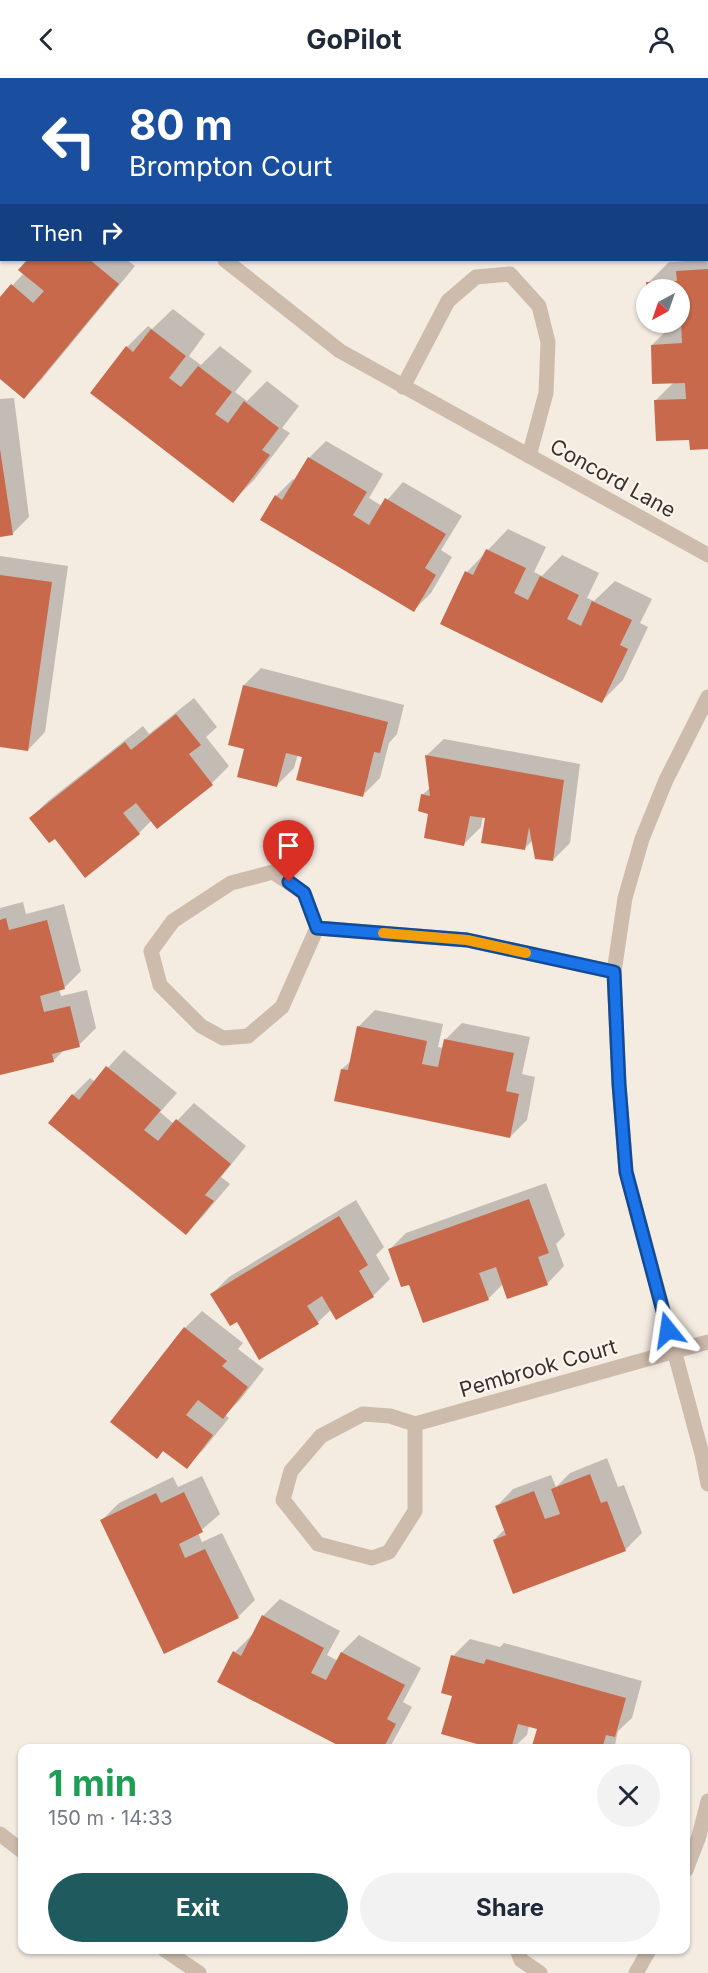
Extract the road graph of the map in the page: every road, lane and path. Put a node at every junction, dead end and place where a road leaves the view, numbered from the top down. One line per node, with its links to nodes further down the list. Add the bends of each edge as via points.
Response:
1 (226, 261): 2 (street, Concord Lane, via 340,351)
2 (403, 387): 3 (street, Concord Lane); 3 (street, Concord Lane, via 448,301 476,277 510,274 539,306 548,342 546,393)
3 (530, 456): 4 (street, Concord Lane)
4 (708, 555)
5 (708, 697): 7 (street, via 666,780 642,839 625,898)
6 (317, 928): 6 (street, via 282,1007 248,1036 223,1038 201,1026 160,985 151,951 173,921 231,883 273,872 304,893); 7 (street, via 467,940)
7 (614, 972): 9 (street, via 626,1172)
8 (708, 1342): 9 (street, Pembrook Court)
9 (673, 1352): 10 (street, Pembrook Court); 11 (street)
10 (415, 1425): 10 (street, via 415,1512 389,1552 372,1558 318,1544 283,1500 291,1471 321,1436 363,1414 390,1416)
11 (708, 1484)
12 (708, 1801): 15 (street)
13 (0, 1834): 14 (street)
14 (18, 1848)
15 (690, 1860)
16 (171, 1954): 19 (street)
17 (519, 1954): 20 (street)
18 (647, 1954): 21 (street)
19 (199, 1973)
20 (540, 1973)
21 (636, 1973)

